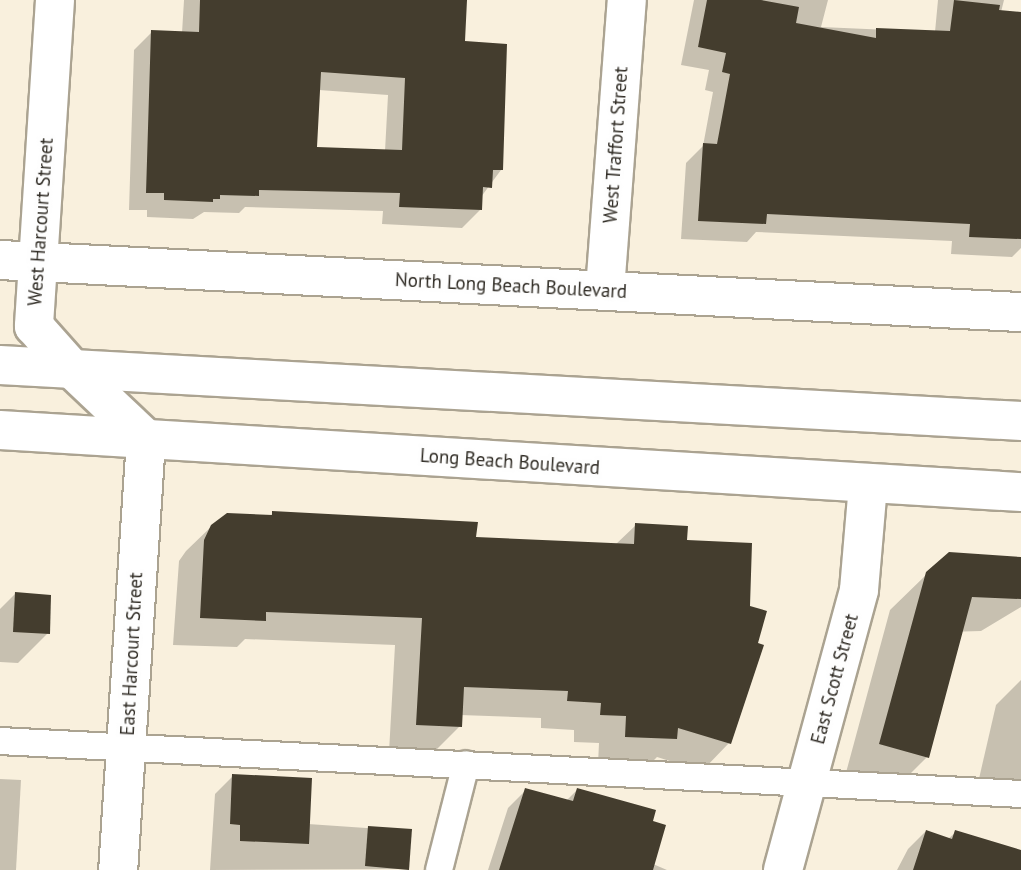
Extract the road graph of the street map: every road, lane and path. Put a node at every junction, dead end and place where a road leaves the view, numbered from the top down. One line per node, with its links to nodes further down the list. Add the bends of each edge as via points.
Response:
1 (55, 0): 4 (street, West Harcourt Street)
2 (628, 0): 5 (street, West Traffort Street)
3 (0, 260): 4 (street, North Long Beach Boulevard)
4 (38, 261): 5 (street, North Long Beach Boulevard); 8 (street, West Harcourt Street, via 34,326)
5 (605, 290): 6 (street, North Long Beach Boulevard)
6 (1021, 312)
7 (0, 365): 8 (street)
8 (72, 369): 9 (street); 11 (street, West Harcourt Street)
9 (1021, 421)
10 (0, 430): 11 (street, Long Beach Boulevard)
11 (146, 439): 12 (street, Long Beach Boulevard); 15 (street, East Harcourt Street)
12 (869, 484): 13 (street, Long Beach Boulevard); 17 (street, East Scott Street, via 859,590)
13 (1021, 492)
14 (0, 741): 15 (lane)
15 (128, 747): 16 (lane); 19 (street, East Harcourt Street)
16 (466, 764): 17 (lane); 20 (lane)
17 (807, 783): 18 (lane); 21 (street, East Scott Street)
18 (1021, 794)
19 (118, 870)
20 (439, 870)
21 (783, 870)

